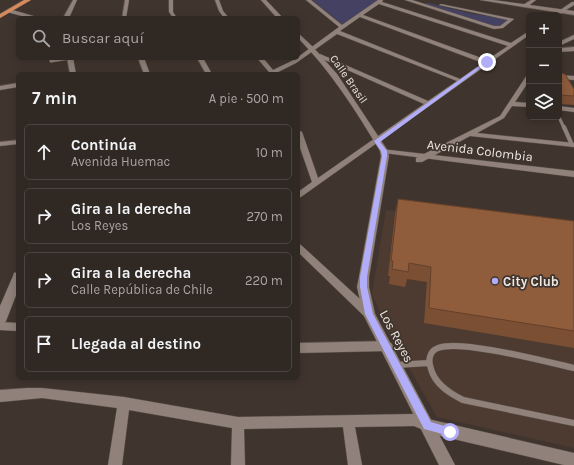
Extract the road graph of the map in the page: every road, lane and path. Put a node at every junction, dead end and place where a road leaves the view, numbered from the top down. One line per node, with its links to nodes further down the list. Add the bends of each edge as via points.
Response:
1 (15, 0): 16 (highway)
2 (28, 0): 17 (highway)
3 (75, 0): 23 (street)
4 (127, 0): 24 (street)
5 (171, 0): 25 (street)
6 (217, 0): 26 (street)
7 (263, 0): 27 (street)
8 (308, 0): 29 (street)
9 (407, 0): 13 (street)
10 (486, 0): 15 (street)
11 (534, 0): 15 (street)
12 (380, 1): 28 (street); 35 (street)
13 (413, 2): 13 (street, via 494,28 512,19 428,2)
14 (574, 3): 18 (street)
15 (524, 6): 19 (street)
16 (0, 9)
17 (9, 11): 21 (highway); 22 (street)
18 (562, 11): 19 (street); 20 (street)
19 (555, 12)
20 (574, 12)
21 (0, 16)
22 (28, 16)
23 (67, 16)
24 (124, 16)
25 (174, 16)
26 (225, 16)
27 (278, 16)
28 (360, 16): 29 (street); 48 (street)
29 (343, 28): 30 (street)
30 (337, 32): 38 (street); 56 (street)
31 (526, 35): 35 (street)
32 (300, 37): 38 (street, Calle Brasil)
33 (574, 37): 34 (street)
34 (562, 43)
35 (511, 45): 48 (street)
36 (572, 49): 37 (street); 39 (street)
37 (562, 50)
38 (316, 52): 40 (street); 61 (street); 69 (street, Calle Brasil, via 345,88)
39 (574, 55)
40 (300, 59)
41 (57, 60): 47 (lane)
42 (70, 60): 49 (street)
43 (142, 60): 50 (street)
44 (201, 60): 51 (street)
45 (262, 60): 52 (street)
46 (298, 60): 53 (street)
47 (51, 61)
48 (487, 62): 56 (street)
49 (73, 72)
50 (146, 72)
51 (208, 72)
52 (270, 72)
53 (276, 72)
54 (562, 77): 55 (street)
55 (574, 78)
56 (461, 81): 61 (street)
57 (526, 81): 62 (street)
58 (0, 83): 60 (street)
59 (16, 85): 60 (street)
60 (0, 89)
61 (428, 104): 69 (street)
62 (511, 104): 63 (street); 67 (street, via 498,119)
63 (526, 106)
64 (562, 108): 65 (street)
65 (574, 110)
66 (560, 120): 72 (lane)
67 (469, 134): 72 (street); 74 (street)
68 (300, 138): 77 (street)
69 (377, 141): 73 (street); 77 (street)
70 (16, 142): 71 (street)
71 (0, 144)
72 (573, 145)
73 (384, 153): 74 (street, Avenida Colombia); 81 (street, Los Reyes, via 363,287)
74 (422, 158): 75 (street, Avenida Colombia); 76 (street, Avenida Colombia)
75 (574, 174)
76 (574, 179)
77 (316, 183): 78 (street)
78 (300, 195)
79 (300, 249): 81 (street)
80 (16, 281): 82 (street)
81 (369, 314): 85 (street, Los Reyes)
82 (1, 315)
83 (0, 326): 84 (street)
84 (16, 327)
85 (387, 346): 86 (street); 88 (street, Los Reyes)
86 (300, 348)
87 (428, 363): 88 (lane); 89 (lane, via 430,354 437,347 446,345); 94 (lane, via 432,375 440,386 463,400)
88 (396, 365): 95 (street, Los Reyes)
89 (574, 368)
90 (0, 396): 91 (street, via 42,393)
91 (124, 403): 93 (street); 97 (street)
92 (348, 421): 93 (street); 95 (street, via 414,420); 99 (street)
93 (238, 423): 98 (street)
94 (574, 423)
95 (428, 426): 96 (street); 100 (street, Los Reyes)
96 (574, 460)
97 (115, 465)
98 (238, 465)
99 (355, 465)
100 (447, 465)

